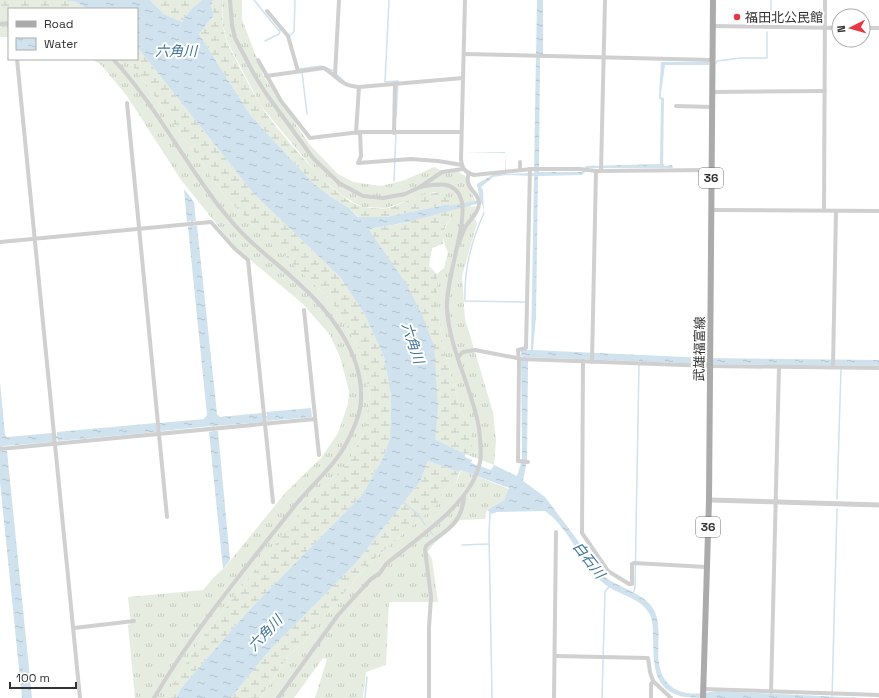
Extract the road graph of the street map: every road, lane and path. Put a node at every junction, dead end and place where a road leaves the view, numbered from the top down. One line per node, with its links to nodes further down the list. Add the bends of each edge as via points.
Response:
1 (230, 0): 38 (street, via 235,38 255,76 286,123 325,171 351,191 373,198 394,197)
2 (339, 0): 18 (street)
3 (465, 0): 11 (street)
4 (605, 0): 12 (street)
5 (713, 0): 8 (main road, 武雄福富線 / 36)
6 (825, 0): 9 (street)
7 (267, 11): 17 (street, via 288,36)
8 (712, 26): 9 (street); 16 (main road, 武雄福富線 / 36)
9 (825, 28): 10 (street); 23 (street)
10 (831, 28)
11 (464, 54): 12 (street); 20 (street)
12 (603, 58): 16 (street); 34 (street)
13 (18, 60): 44 (street)
14 (114, 60): 79 (street, via 141,94 227,216 244,236 296,280 327,314 351,351 361,393 360,408 341,454 296,503 201,624)
15 (258, 60): 19 (street)
16 (712, 60): 24 (main road, 武雄福富線 / 36)
17 (301, 71): 18 (street, via 324,68); 19 (street)
18 (335, 74): 22 (street, via 343,84)
19 (266, 76): 29 (street, via 281,101 310,138)
20 (463, 78): 21 (street); 28 (street)
21 (397, 85): 22 (street); 30 (street)
22 (359, 87): 29 (street)
23 (825, 91): 24 (street); 40 (street)
24 (712, 92): 27 (main road, 武雄福富線 / 36)
25 (127, 103): 43 (street)
26 (676, 106): 27 (street)
27 (712, 107): 36 (main road, 武雄福富線 / 36)
28 (461, 132): 30 (street); 32 (street)
29 (358, 133): 30 (street); 32 (street, via 358,163 395,160 438,161)
30 (395, 133)
31 (520, 162): 35 (street)
32 (462, 167): 37 (street); 38 (street, via 442,172)
33 (531, 169): 34 (street); 35 (street); 49 (street, via 526,348 518,350)
34 (600, 169): 36 (street); 51 (street)
35 (520, 170): 37 (street, via 482,175)
36 (711, 170): 39 (main road, 武雄福富線 / 36)
37 (469, 173): 46 (street, via 469,185 478,202 477,212 466,226)
38 (420, 187): 46 (street, via 450,185 459,193 463,212)
39 (711, 210): 40 (street); 52 (main road, 武雄福富線 / 36)
40 (824, 210): 41 (street)
41 (836, 211): 42 (street); 54 (street)
42 (879, 211)
43 (139, 229): 44 (street); 57 (street, via 211,222 248,260); 58 (street)
44 (35, 239): 45 (street); 59 (street)
45 (0, 242)
46 (455, 251): 48 (street, via 446,295 448,319)
47 (304, 310): 56 (street)
48 (458, 356): 49 (street, via 463,352 475,350); 63 (street, via 477,414 481,439 480,461 475,478)
49 (522, 359): 50 (street); 62 (street, via 519,362 518,461)
50 (583, 361): 51 (street); 70 (street, via 582,533 608,571 629,584 632,584 632,564 635,563)
51 (592, 361): 52 (street)
52 (710, 366): 53 (street); 64 (main road, 武雄福富線 / 36)
53 (779, 367): 54 (street); 66 (street)
54 (833, 367): 55 (street)
55 (879, 368)
56 (315, 419): 57 (street); 61 (street)
57 (265, 424): 58 (street); 65 (street)
58 (159, 434): 59 (street); 68 (street)
59 (56, 444): 60 (street); 72 (street)
60 (2, 449)
61 (318, 455)
62 (528, 462)
63 (464, 496): 80 (street, via 370,580 338,615); 81 (street, via 458,519 449,530 426,546 425,550 431,597)
64 (709, 500): 66 (street); 70 (main road, 武雄福富線 / 36)
65 (273, 502)
66 (776, 502): 67 (street); 76 (street)
67 (879, 505)
68 (167, 517)
69 (556, 532): 73 (street)
70 (706, 567): 75 (main road, 武雄福富線 / 36)
71 (134, 622): 72 (street)
72 (74, 628): 78 (street)
73 (555, 656): 74 (street, via 648,658); 82 (street)
74 (653, 681): 83 (street); 84 (street)
75 (703, 689): 76 (street); 85 (main road, 武雄福富線 / 36)
76 (771, 692): 77 (street)
77 (879, 695)
78 (80, 698)
79 (154, 698)
80 (278, 698)
81 (429, 698)
82 (554, 698)
83 (651, 698)
84 (671, 698)
85 (703, 698)

